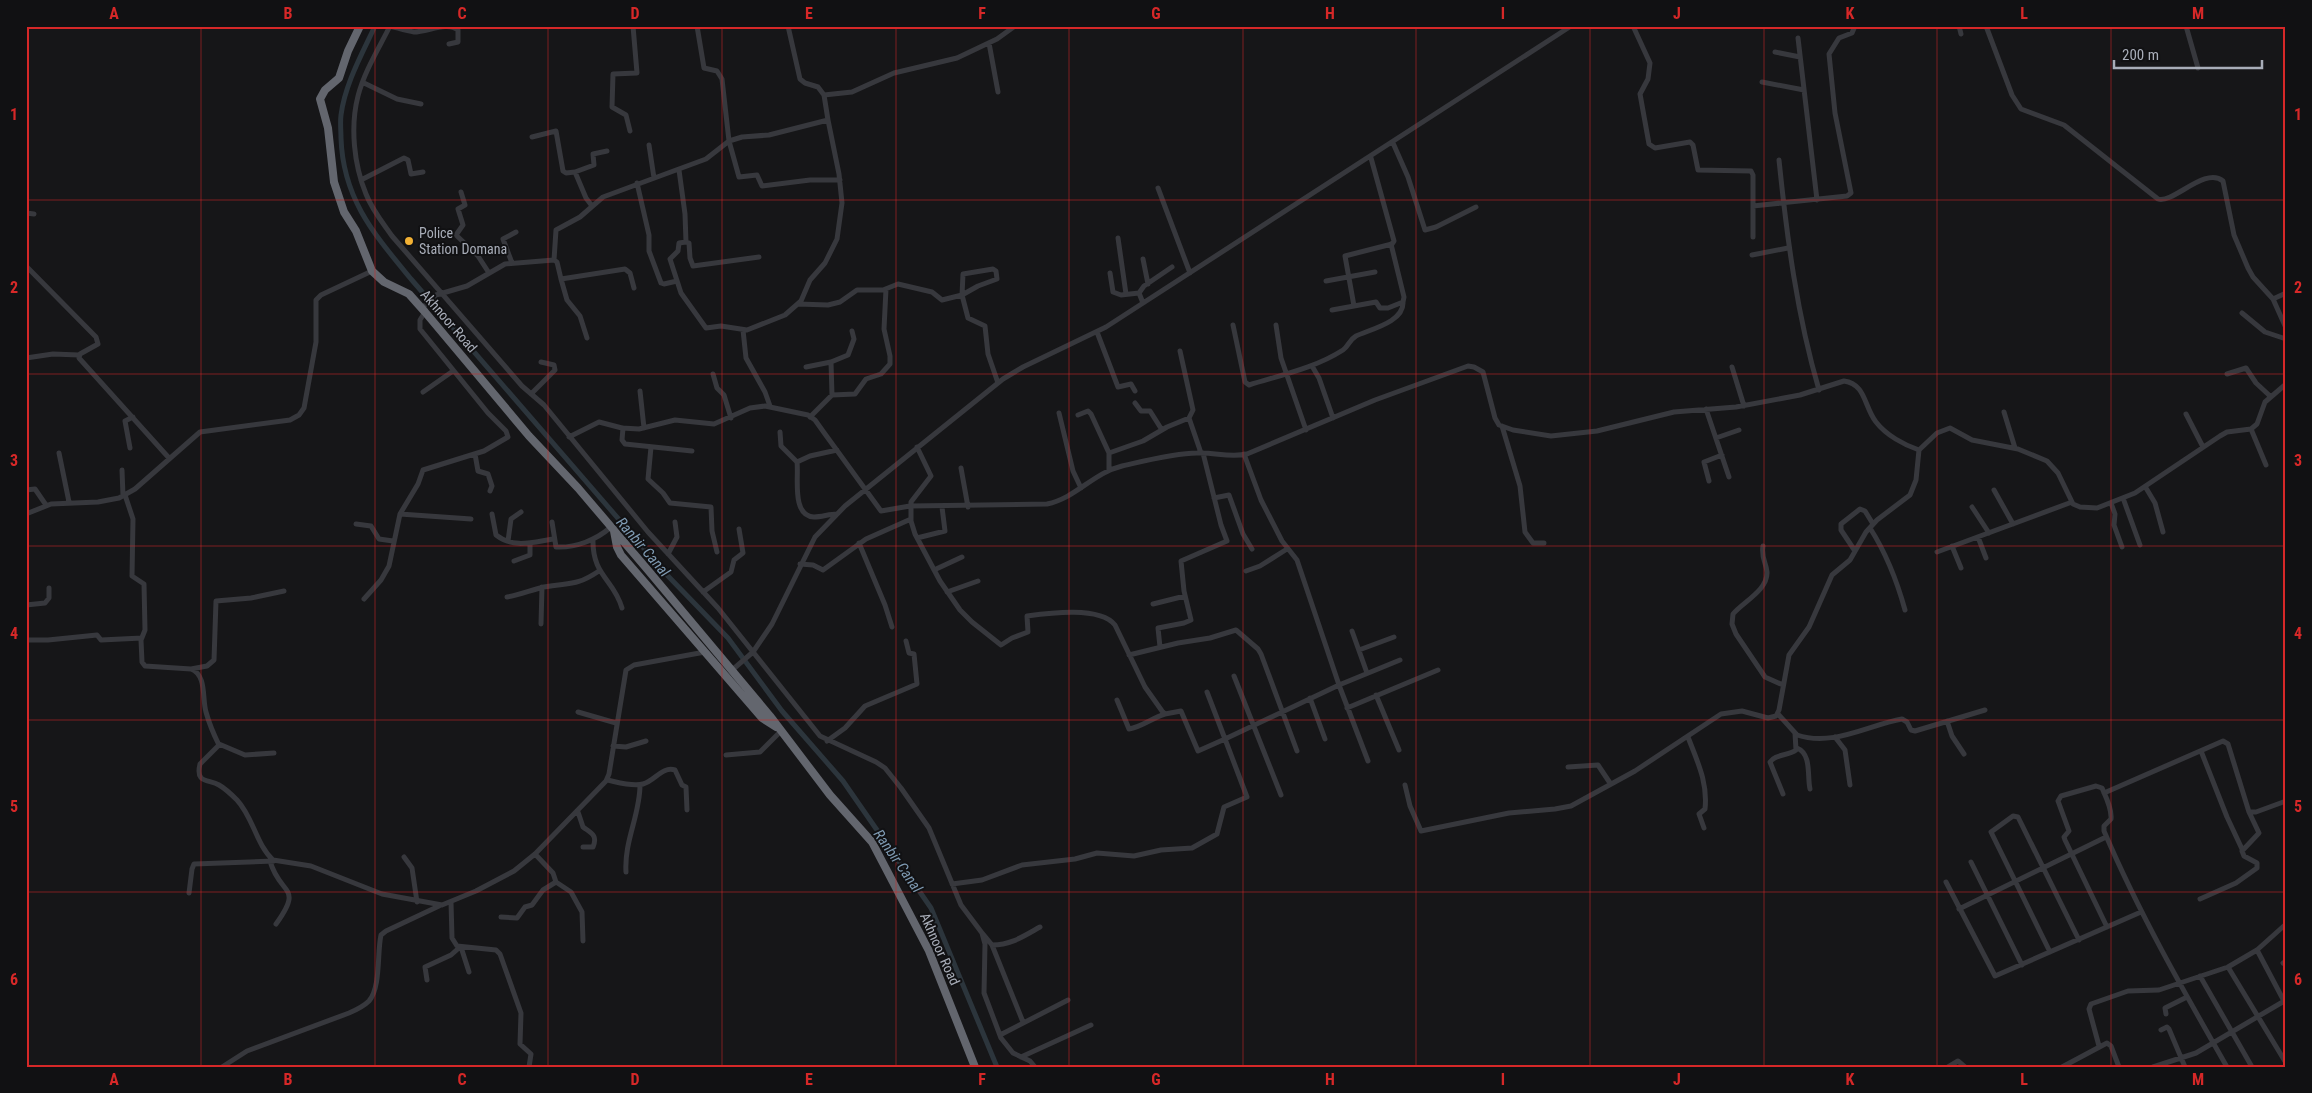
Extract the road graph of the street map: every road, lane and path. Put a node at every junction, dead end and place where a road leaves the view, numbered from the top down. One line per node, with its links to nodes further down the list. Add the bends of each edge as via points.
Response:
1 (360, 26): 64 (highway, via 339,78 325,90 320,104 328,128 331,167 338,196)
2 (390, 26): 15 (street, via 415,32 456,28 458,42); 21 (street)
3 (633, 26): 27 (street, via 637,73 613,74 611,79 612,107 625,113)
4 (697, 26): 29 (street, via 704,68 717,71 722,79)
5 (788, 26): 24 (street, via 800,79 818,87)
6 (1015, 26): 16 (street)
7 (1571, 26): 30 (street)
8 (1633, 26): 47 (street, via 1650,63 1648,79 1640,94 1649,144 1655,148 1690,142 1698,170 1751,171)
9 (1856, 26): 44 (street, via 1852,33 1839,38 1829,54 1835,113 1851,192 1847,196)
10 (1959, 26): 13 (street)
11 (1986, 26): 81 (street, via 2009,88 2021,109 2064,125 2158,199 2165,200 2193,183 2221,179 2234,234 2248,268)
12 (2186, 26): 19 (street)
13 (1961, 34)
14 (1798, 38): 18 (street)
15 (449, 44)
16 (989, 44): 23 (street); 24 (street, via 957,58 882,77 852,92)
17 (1775, 52): 18 (street)
18 (1800, 57): 22 (street)
19 (2198, 68)
20 (1762, 82): 22 (street)
21 (364, 83): 25 (street, via 397,99); 39 (street, via 358,95 355,119 355,148)
22 (1804, 90): 44 (street)
23 (998, 92)
24 (824, 95): 26 (street)
25 (421, 104)
26 (828, 120): 29 (street); 40 (street)
27 (630, 131)
28 (532, 137): 37 (street, via 556,132 563,171)
29 (730, 141): 35 (street, via 706,159); 40 (street, via 739,177 757,175 762,186)
30 (1393, 143): 33 (street); 48 (street, via 1408,176 1424,229 1436,227)
31 (649, 145): 38 (street)
32 (608, 151): 37 (street, via 593,154 594,165)
33 (1370, 158): 55 (street, via 1394,239); 68 (street)
34 (1779, 160): 45 (street)
35 (679, 170): 38 (street); 54 (street)
36 (423, 172): 39 (street, via 411,174 408,160 404,158)
37 (575, 172): 46 (street)
38 (654, 178): 41 (street)
39 (361, 180): 76 (street, via 376,214)
40 (840, 180): 84 (street, via 842,203 836,239 825,263 810,280)
41 (638, 183): 46 (street, via 602,197); 71 (street, via 649,235 649,251 661,282)
42 (1158, 188): 68 (street)
43 (461, 192): 66 (street, via 465,204 458,209 463,225 456,235 478,256)
44 (1816, 200): 45 (street)
45 (1783, 204): 47 (street); 56 (street)
46 (592, 206): 60 (street, via 556,230)
47 (1753, 206): 52 (street)
48 (1476, 207)
49 (26, 214): 50 (street)
50 (34, 214)
51 (516, 232): 61 (street, via 502,238)
52 (1753, 237)
53 (1118, 238): 79 (street)
54 (686, 242): 58 (street, via 693,266); 71 (street, via 679,243 678,251 670,257)
55 (1391, 244): 69 (street, via 1345,256); 82 (street)
56 (1788, 248): 57 (street); 111 (street, via 1803,332)
57 (1752, 255)
58 (758, 258)
59 (1143, 259): 73 (street)
60 (554, 260): 61 (street); 70 (street)
61 (512, 263): 66 (street)
62 (26, 266): 98 (street, via 96,337 98,344)
63 (1172, 267): 73 (street)
64 (372, 271): 86 (highway, Akhnoor Road); 154 (street, via 316,300 316,342 304,408 299,415 282,421 203,431)
65 (1375, 272): 69 (street)
66 (489, 273): 76 (street, via 467,286)
67 (1110, 273): 79 (street, via 1113,292)
68 (1190, 273): 83 (street)
69 (1348, 278): 72 (street); 85 (street)
70 (561, 279): 74 (street, via 625,269 630,273); 95 (street, via 567,300 580,316)
71 (678, 281): 92 (street, via 686,301 705,327)
72 (1326, 281)
73 (1148, 284): 77 (street)
74 (634, 288)
75 (886, 289): 80 (street, via 898,284 913,286 932,292 942,300); 84 (street, via 857,290 840,302 828,305); 116 (street, via 884,329 890,364 881,374 866,379 855,394)
76 (442, 292): 86 (street); 115 (street)
77 (1138, 293): 79 (street); 83 (street)
78 (2286, 293): 81 (street)
79 (1126, 294)
80 (962, 295): 80 (street, via 997,279 995,270 963,274); 109 (street, via 968,318 984,326 988,354)
81 (2273, 298): 91 (street)
82 (1403, 302): 85 (street, via 1382,309 1376,302); 102 (street, via 1399,314 1385,324 1353,338 1345,349)
83 (1142, 303): 94 (street)
84 (798, 304): 92 (street, via 785,315)
85 (1354, 306): 87 (street)
86 (425, 307): 105 (street, via 420,329); 192 (highway, Akhnoor Road, via 529,436)
87 (1332, 310)
88 (2242, 314): 96 (street, via 2265,332)
89 (1233, 325): 107 (street, via 1246,385)
90 (1276, 325): 107 (street)
91 (2286, 328)
92 (743, 330): 119 (street, via 746,358)
93 (852, 331): 101 (street, via 854,339 848,355)
94 (1097, 332): 109 (street, via 1023,367); 113 (street, via 1118,386 1131,384)
95 (587, 338)
96 (2286, 339)
97 (1180, 351): 129 (street, via 1193,410)
98 (79, 355): 99 (street, via 48,354); 126 (street)
99 (26, 358)
100 (542, 362): 115 (street, via 554,365 555,370)
101 (831, 362): 103 (street); 116 (street)
102 (1312, 366): 107 (street); 130 (street)
103 (806, 367)
104 (1732, 367): 120 (street)
105 (453, 371): 114 (street); 155 (street, via 508,435 506,440)
106 (713, 374): 128 (street)
107 (1286, 374): 136 (street)
108 (2227, 374): 117 (street, via 2246,368)
109 (998, 383): 142 (street)
110 (2286, 384): 117 (street)
111 (1819, 390): 120 (street); 147 (street, via 1837,381 1855,384 1876,422 1906,445)
112 (640, 391): 133 (street)
113 (1135, 391)
114 (423, 392)
115 (531, 394): 139 (street)
116 (832, 394): 127 (street)
117 (2270, 396): 134 (street, via 2262,407 2257,424)
118 (1135, 403): 135 (street, via 1141,411 1149,410)
119 (770, 406): 127 (street); 128 (street, via 750,408)
120 (1744, 406): 121 (street)
121 (1706, 409): 131 (street, via 1674,412 1564,436 1538,435); 140 (street)
122 (1058, 412): 163 (street, via 1073,471)
123 (2004, 412): 145 (street)
124 (2186, 414): 143 (street)
125 (1078, 415): 150 (street, via 1090,412)
126 (133, 417): 144 (street, via 124,422); 154 (street)
127 (810, 417): 146 (street)
128 (731, 418): 133 (street, via 714,424 675,420)
129 (1189, 418): 135 (street); 151 (street)
130 (1334, 418): 131 (street, via 1424,380 1468,366 1483,372 1495,418); 136 (street)
131 (1502, 426): 203 (street, via 1520,486 1525,532 1533,543)
132 (623, 428): 133 (street); 139 (street, via 599,422); 141 (street, via 624,443)
133 (644, 428)
134 (2251, 429): 143 (street, via 2227,432); 157 (street)
135 (1162, 430): 150 (street, via 1143,441)
136 (1306, 430): 152 (street)
137 (1739, 430): 140 (street)
138 (780, 432): 156 (street, via 780,446)
139 (569, 437): 214 (street)
140 (1716, 438): 153 (street)
141 (651, 446): 148 (street); 212 (street, via 648,480 670,503 711,507)
142 (917, 447): 166 (street); 176 (street, via 930,477)
143 (2202, 447): 164 (street)
144 (130, 448)
145 (2015, 448): 147 (street, via 1972,440 1950,428 1937,433); 173 (street, via 2051,465)
146 (837, 450): 156 (street); 166 (street)
147 (1919, 450): 191 (street, via 1916,480 1910,495)
148 (692, 451)
149 (60, 453): 172 (street)
150 (1109, 453): 160 (street)
151 (1202, 453): 152 (street); 160 (street, via 1188,453); 170 (street)
152 (1244, 454): 210 (street, via 1256,491)
153 (1722, 455): 161 (street); 162 (street, via 1704,462)
154 (169, 458): 169 (street)
155 (476, 459): 168 (street, via 478,472 488,474 492,486); 182 (street, via 427,467)
156 (797, 462): 184 (street, via 798,494 805,514 815,517)
157 (2266, 465)
158 (961, 468): 178 (street)
159 (122, 470): 169 (street)
160 (1109, 470): 163 (street)
161 (1729, 477)
162 (1709, 481)
163 (1081, 488): 178 (street, via 1068,497 1047,504)
164 (2146, 488): 171 (street); 194 (street)
165 (26, 490): 175 (street, via 35,489)
166 (866, 490): 176 (street, via 881,511); 184 (street)
167 (1994, 490): 190 (street)
168 (490, 491)
169 (124, 496): 172 (street, via 98,502); 240 (street, via 133,519 132,576 144,584 145,630)
170 (1214, 498): 209 (street, via 1230,496); 229 (street, via 1227,541 1181,560)
171 (2123, 498): 174 (street); 205 (street)
172 (69, 502): 175 (street)
173 (2072, 502): 174 (street, via 2088,509); 190 (street)
174 (2111, 503): 208 (street, via 2114,525)
175 (46, 505): 181 (street)
176 (910, 506): 177 (street); 186 (street)
177 (942, 507): 178 (street); 197 (street, via 944,532)
178 (968, 507)
179 (1972, 507): 195 (street)
180 (521, 512): 201 (street, via 511,519)
181 (26, 514)
182 (400, 514): 185 (street); 200 (street)
183 (492, 514): 201 (street, via 496,535)
184 (837, 514): 218 (street, via 815,537)
185 (471, 519)
186 (911, 519): 197 (street); 202 (street)
187 (552, 522): 198 (street)
188 (675, 522): 214 (street, via 677,537)
189 (356, 524): 200 (street, via 370,526 377,538)
190 (2013, 524): 195 (street)
191 (1872, 526): 211 (street); 211 (street, via 1865,511 1860,509 1840,524); 235 (street)
192 (613, 529): 199 (street); 245 (highway, Akhnoor Road, via 621,555); 251 (highway, Akhnoor Road)
193 (740, 529): 227 (street, via 743,553 734,560 731,572)
194 (2163, 532)
195 (1989, 533): 196 (street)
196 (1978, 537): 207 (street); 216 (street)
197 (917, 538): 220 (street)
198 (553, 539): 199 (street, via 557,547); 204 (street)
199 (593, 540): 221 (street)
200 (389, 541): 231 (street, via 389,566)
201 (508, 541): 204 (street)
202 (859, 543): 218 (street, via 823,570); 237 (street)
203 (1544, 543)
204 (530, 544): 217 (street, via 530,555)
205 (2140, 545)
206 (1763, 546): 255 (street, via 1761,555 1767,570 1765,582 1733,614 1732,624 1764,677)
207 (1952, 546): 213 (street); 219 (street)
208 (2122, 546)
209 (1252, 549)
210 (1288, 549): 222 (street); 254 (street, via 1297,560)
211 (1856, 550): 255 (street, via 1829,581 1810,627 1789,655)
212 (717, 552)
213 (1937, 552)
214 (668, 554): 227 (street)
215 (962, 557): 220 (street)
216 (1986, 558)
217 (514, 561)
218 (800, 564): 246 (street, via 772,624)
219 (1961, 568)
220 (934, 570): 228 (street)
221 (599, 571): 224 (street, via 578,583); 234 (street, via 614,590)
222 (1246, 572)
223 (978, 581): 228 (street)
224 (542, 587): 230 (street); 236 (street)
225 (49, 588): 233 (street, via 49,598 45,603)
226 (284, 591): 249 (street, via 251,598 217,600 214,660 207,666)
227 (703, 592): 246 (street)
228 (947, 592): 247 (street, via 972,622 1000,644 1028,632 1026,616 1089,614 1112,621)
229 (1185, 596): 232 (street); 243 (street, via 1191,620 1158,628)
230 (507, 597)
231 (364, 599)
232 (1153, 604)
233 (26, 605)
234 (622, 608)
235 (1905, 610)
236 (541, 624)
237 (892, 627)
238 (1352, 631): 244 (street)
239 (1394, 637): 244 (street)
240 (142, 638): 241 (street, via 101,640 97,635); 249 (street, via 144,665)
241 (26, 640)
242 (906, 641): 276 (street, via 909,653 914,654 917,684 865,706 845,728)
243 (1160, 647): 247 (street); 263 (street, via 1236,630 1261,654)
244 (1359, 650): 252 (street)
245 (705, 652): 267 (street, via 634,664 628,668); 269 (highway, Akhnoor Road, via 762,718)
246 (753, 652): 251 (street); 276 (street)
247 (1129, 655): 264 (street)
248 (1400, 660): 252 (street)
249 (191, 669): 277 (street, via 201,683 205,710)
250 (1438, 670): 257 (street)
251 (732, 671): 269 (highway, Akhnoor Road)
252 (1367, 673): 254 (street)
253 (1234, 676): 268 (street)
254 (1339, 685): 258 (street); 260 (street)
255 (1783, 685): 265 (street)
256 (1206, 692): 273 (street)
257 (1376, 696): 260 (street); 280 (street)
258 (1310, 698): 263 (street); 274 (street)
259 (1117, 700): 264 (street, via 1129,729)
260 (1347, 708): 286 (street)
261 (1985, 710): 266 (street)
262 (578, 712): 267 (street)
263 (1281, 712): 268 (street); 281 (street)
264 (1165, 714): 273 (street, via 1181,710 1196,751)
265 (1778, 714): 270 (street); 271 (street, via 1772,718 1742,711 1722,714)
266 (1948, 722): 272 (street, via 1913,731 1902,719); 284 (street, via 1952,736)
267 (616, 723): 278 (street)
268 (1254, 725): 273 (street); 296 (street)
269 (780, 730): 285 (street, via 760,752); 361 (highway, Akhnoor Road, via 830,796 872,842 929,951)
270 (1794, 732): 272 (street, via 1804,737); 279 (street)
271 (1688, 737): 289 (street); 301 (street, via 1706,793 1705,808 1699,814)
272 (1835, 737): 292 (street, via 1845,750)
273 (1225, 739): 315 (street, via 1247,797 1224,807 1217,834 1201,845 1134,856 1097,853 1022,865 982,880)
274 (1325, 739)
275 (646, 741): 278 (street, via 626,747)
276 (827, 741): 315 (street, via 853,750 885,768 929,828)
277 (219, 743): 283 (street, via 245,755); 308 (street, via 200,764 200,776 221,786 239,802)
278 (612, 746): 288 (street)
279 (1797, 748): 293 (street, via 1806,758); 295 (street, via 1789,754 1772,758 1770,762)
280 (1399, 750)
281 (1297, 751)
282 (2202, 751): 294 (street); 300 (street, via 2223,741 2228,744); 304 (street)
283 (274, 753)
284 (1964, 754)
285 (726, 755)
286 (1368, 761)
287 (1568, 767): 289 (street, via 1598,765)
288 (607, 780): 290 (street); 299 (street)
289 (1610, 783): 291 (street, via 1571,806 1509,813 1424,831 1419,829)
290 (640, 785): 298 (street, via 668,769 676,770 686,787); 311 (street, via 638,807 627,845)
291 (1405, 785)
292 (1850, 785)
293 (1810, 789)
294 (2104, 793): 302 (street, via 2112,818 2104,826); 306 (street, via 2096,786 2058,799 2069,831 2064,838)
295 (1783, 794)
296 (1281, 795)
297 (2286, 801): 300 (street)
298 (687, 810)
299 (578, 812): 303 (street, via 583,827 594,837 593,847); 305 (street)
300 (2249, 812): 304 (street, via 2259,833)
301 (1704, 828)
302 (2106, 837): 306 (street); 323 (street)
303 (583, 847)
304 (2242, 849): 318 (street, via 2244,856 2257,863 2257,868 2236,883)
305 (535, 854): 312 (street, via 553,873); 320 (street, via 502,878)
306 (2072, 854): 310 (street); 328 (street)
307 (404, 857): 319 (street, via 412,868)
308 (272, 861): 316 (street, via 194,864); 319 (street, via 311,866 382,894); 325 (street, via 289,897 288,908)
309 (1972, 862): 317 (street)
310 (2044, 868): 314 (street); 314 (street, via 2018,818 2013,816 1991,832); 330 (street)
311 (626, 872)
312 (556, 882): 324 (street, via 543,890 516,918); 331 (street, via 571,892 582,912)
313 (1946, 882): 322 (street)
314 (2016, 882): 317 (street); 335 (street)
315 (952, 884): 329 (street, via 961,905)
316 (189, 893)
317 (1988, 896): 322 (street); 336 (street)
318 (2200, 899)
319 (417, 902): 321 (street)
320 (451, 902): 321 (street); 333 (street, via 452,938)
321 (442, 905): 356 (street, via 381,935 374,988 364,1004)
322 (1960, 910): 336 (street, via 1994,976)
323 (2141, 912): 328 (street); 341 (street)
324 (501, 917)
325 (276, 924)
326 (2286, 924): 334 (street)
327 (1040, 926): 332 (street, via 1016,941)
328 (2107, 927): 330 (street)
329 (982, 933): 332 (street); 351 (street, via 984,993)
330 (2078, 940): 335 (street)
331 (583, 941)
332 (992, 945): 347 (street)
333 (460, 947): 338 (street); 340 (street, via 425,967); 360 (street, via 500,952 520,1008 520,1044 531,1054)
334 (2256, 950): 337 (street); 344 (street)
335 (2050, 952): 336 (street)
336 (2022, 965)
337 (2228, 967): 339 (street); 346 (street)
338 (469, 972)
339 (2200, 976): 341 (street); 350 (street)
340 (426, 980)
341 (2178, 982): 342 (street); 353 (street, via 2152,991 2125,992 2091,1004 2090,1016)
342 (2187, 997): 345 (street, via 2165,1008); 352 (street)
343 (1068, 1000): 347 (street)
344 (2285, 1002): 346 (street)
345 (2166, 1014)
346 (2258, 1017): 350 (street); 357 (street)
347 (1023, 1022): 351 (street)
348 (1091, 1025): 354 (street)
349 (2161, 1030): 355 (street, via 2169,1029)
350 (2232, 1032): 352 (street); 370 (street)
351 (1000, 1035): 354 (street, via 1013,1053)
352 (2214, 1043): 355 (street); 369 (street)
353 (2099, 1046): 365 (street); 366 (street, via 2108,1043)
354 (1021, 1057): 362 (street)
355 (2181, 1058): 367 (street); 368 (street)
356 (233, 1060): 358 (street); 359 (street)
357 (2286, 1063)
358 (222, 1067)
359 (235, 1067)
360 (529, 1067)
361 (975, 1067)
362 (1035, 1067)
363 (1948, 1067): 364 (street, via 1958,1061)
364 (1965, 1067)
365 (2062, 1067)
366 (2118, 1067)
367 (2153, 1067)
368 (2185, 1067)
369 (2227, 1067)
370 (2252, 1067)

